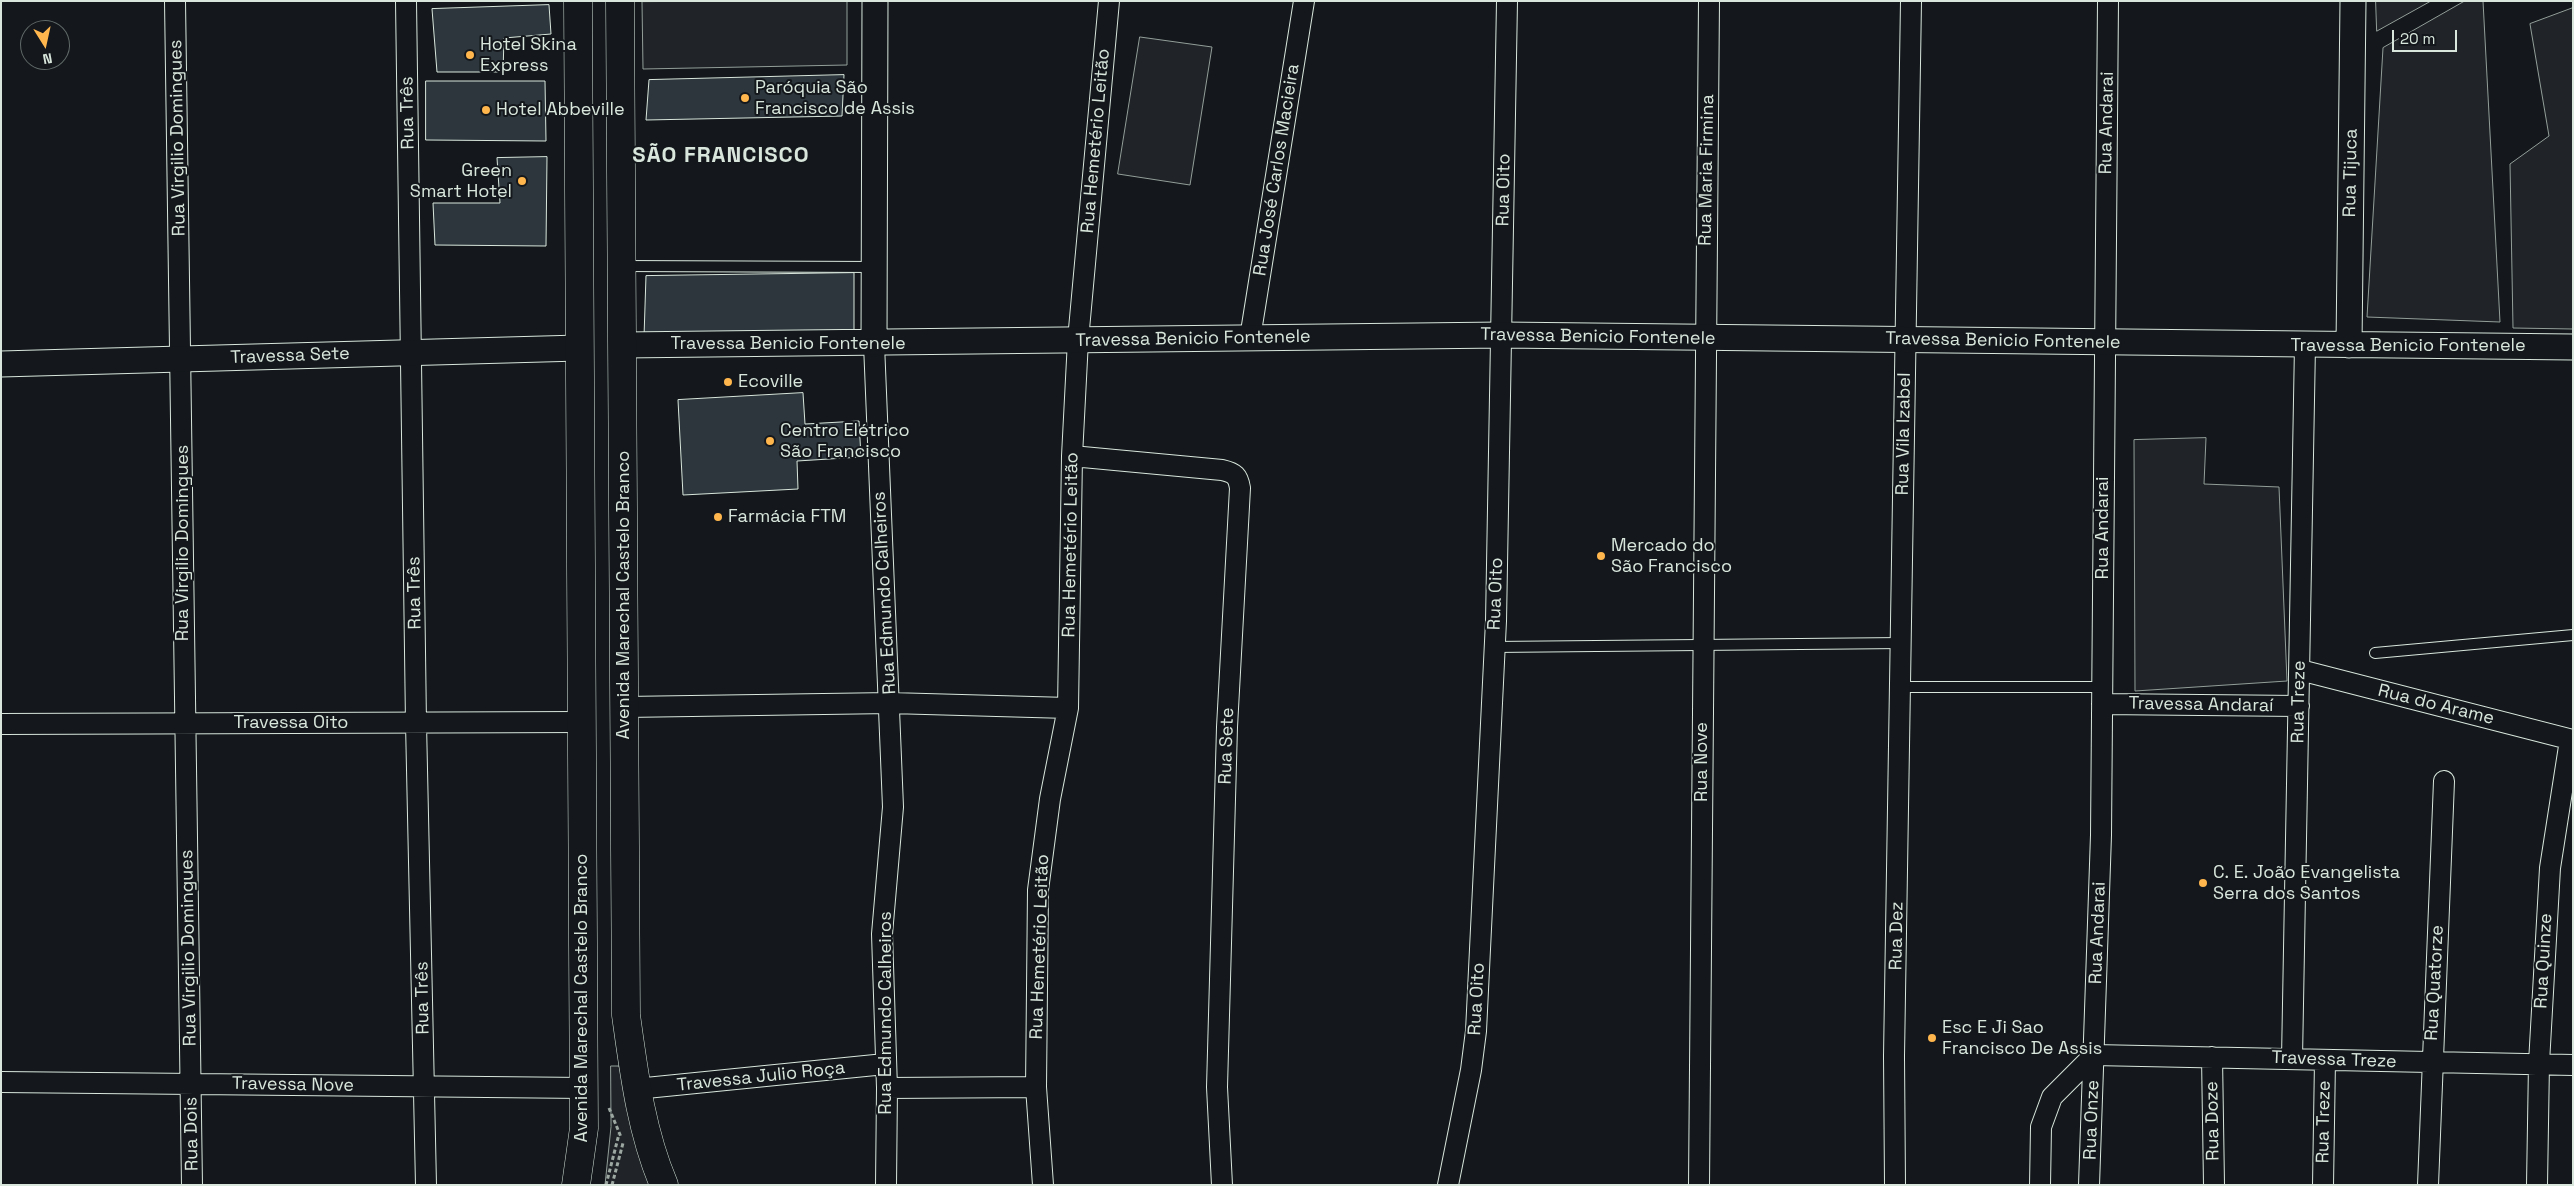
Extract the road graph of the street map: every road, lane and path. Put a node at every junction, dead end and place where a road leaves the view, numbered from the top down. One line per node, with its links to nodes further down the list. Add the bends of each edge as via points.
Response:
1 (175, 1): 28 (street, Rua Virgilio Domingues)
2 (406, 1): 27 (street, Rua Três)
3 (578, 1): 26 (main road, Avenida Marechal Castelo Branco)
4 (620, 1): 13 (main road, Avenida Marechal Castelo Branco)
5 (875, 1): 14 (street, Rua Edmundo Calheiros)
6 (1109, 1): 19 (street, Rua Hemetério Leitão)
7 (1304, 1): 16 (street, Rua José Carlos Macieira)
8 (1507, 1): 15 (street, Rua Oito)
9 (1709, 1): 17 (street, Rua Maria Firmina)
10 (1911, 1): 18 (street, Rua Vila Izabel)
11 (2108, 1): 20 (street, Rua Andarai)
12 (2353, 1): 24 (street, Rua Tijuca)
13 (622, 266): 14 (lane); 22 (main road, Avenida Marechal Castelo Branco)
14 (876, 267): 21 (street, Rua Edmundo Calheiros)
15 (1502, 335): 16 (street, Travessa Benicio Fontenele); 17 (street, Travessa Benicio Fontenele); 34 (street, Rua Oito)
16 (1250, 338): 19 (street, Travessa Benicio Fontenele)
17 (1705, 339): 18 (street, Travessa Benicio Fontenele); 33 (street, Rua Nove)
18 (1905, 339): 20 (street, Travessa Benicio Fontenele); 32 (street, Rua Vila Izabel)
19 (1078, 340): 21 (street, Travessa Benicio Fontenele); 30 (street, Rua Hemetério Leitão)
20 (2104, 342): 23 (street, Travessa Benicio Fontenele); 38 (street, Rua Andarai)
21 (874, 344): 22 (street, Travessa Benicio Fontenele); 39 (street, Rua Edmundo Calheiros)
22 (622, 345): 41 (main road, Avenida Marechal Castelo Branco)
23 (2305, 345): 24 (street, Travessa Benicio Fontenele); 36 (street, Rua Treze)
24 (2349, 345): 25 (street, Travessa Benicio Fontenele)
25 (2573, 347)
26 (579, 348): 27 (street, Travessa Sete); 43 (main road, Avenida Marechal Castelo Branco)
27 (413, 352): 28 (street, Travessa Sete); 45 (street, Rua Três)
28 (182, 359): 29 (street, Travessa Sete); 44 (street, Rua Virgilio Domingues)
29 (1, 364)
30 (1072, 456): 42 (street, Rua Hemetério Leitão); 74 (street, Rua Sete, via 1222,470 1233,472 1238,478 1217,1087)
31 (2573, 635): 35 (lane)
32 (1902, 643): 33 (lane); 37 (street, Rua Vila Izabel)
33 (1703, 645): 34 (lane); 76 (street, Rua Nove)
34 (1494, 647): 75 (street, Rua Oito, via 1476,1031)
35 (2375, 652)
36 (2300, 670): 40 (street, Rua Treze); 47 (street, Rua do Arame)
37 (1901, 687): 38 (lane); 77 (street, Rua Dez, via 1894,1056)
38 (2102, 696): 40 (street, Travessa Andaraí); 49 (street, Rua Andarai)
39 (890, 703): 41 (street); 42 (street); 55 (street, Rua Edmundo Calheiros, via 893,807 882,934)
40 (2300, 706): 51 (street, Rua Treze)
41 (624, 707): 63 (main road, Avenida Marechal Castelo Branco, via 626,1015)
42 (1068, 708): 60 (street, Rua Hemetério Leitão, via 1050,799 1038,890)
43 (581, 722): 45 (street, Travessa Oito); 61 (main road, Avenida Marechal Castelo Branco)
44 (184, 723): 45 (street, Travessa Oito); 46 (street, Travessa Oito); 58 (street, Rua Virgilio Domingues)
45 (416, 723): 59 (street, Rua Três)
46 (1, 724)
47 (2572, 740): 54 (street, Rua Quinze, via 2550,868)
48 (2444, 781): 53 (street, Rua Quatorze)
49 (2094, 1055): 50 (street, Travessa Treze); 78 (street, via 2052,1097 2041,1127); 79 (street, Rua Onze)
50 (2212, 1057): 51 (street, Travessa Treze); 80 (street, Rua Doze)
51 (2292, 1058): 52 (street, Travessa Treze)
52 (2325, 1060): 53 (street, Travessa Treze); 81 (street, Rua Treze)
53 (2432, 1063): 54 (street, Travessa Treze); 82 (street, Rua Quatorze)
54 (2539, 1063): 56 (street, Travessa Treze); 83 (street, Rua Quinze)
55 (886, 1064): 62 (street, Rua Edmundo Calheiros); 63 (street, Travessa Julio Roça)
56 (2573, 1065)
57 (1, 1082): 58 (street, Travessa Nove)
58 (191, 1084): 59 (street, Travessa Nove); 66 (street, Rua Dois)
59 (425, 1086): 61 (street, Travessa Nove); 67 (street, Rua Três)
60 (1036, 1087): 62 (street); 73 (street, Rua Hemetério Leitão)
61 (584, 1088): 68 (main road, Avenida Marechal Castelo Branco, via 584,1128)
62 (887, 1088): 72 (street, Rua Edmundo Calheiros)
63 (636, 1089): 64 (main road, Avenida Marechal Castelo Branco)
64 (643, 1120): 69 (path, via 622,1124); 71 (main road, Avenida Marechal Castelo Branco)
65 (624, 1141): 70 (path)
66 (192, 1185)
67 (426, 1185)
68 (576, 1185)
69 (606, 1185)
70 (612, 1185)
71 (664, 1185)
72 (886, 1185)
73 (1043, 1185)
74 (1222, 1185)
75 (1448, 1185)
76 (1699, 1185)
77 (1895, 1185)
78 (2040, 1185)
79 (2089, 1185)
80 (2214, 1185)
81 (2323, 1185)
82 (2428, 1185)
83 (2537, 1185)

